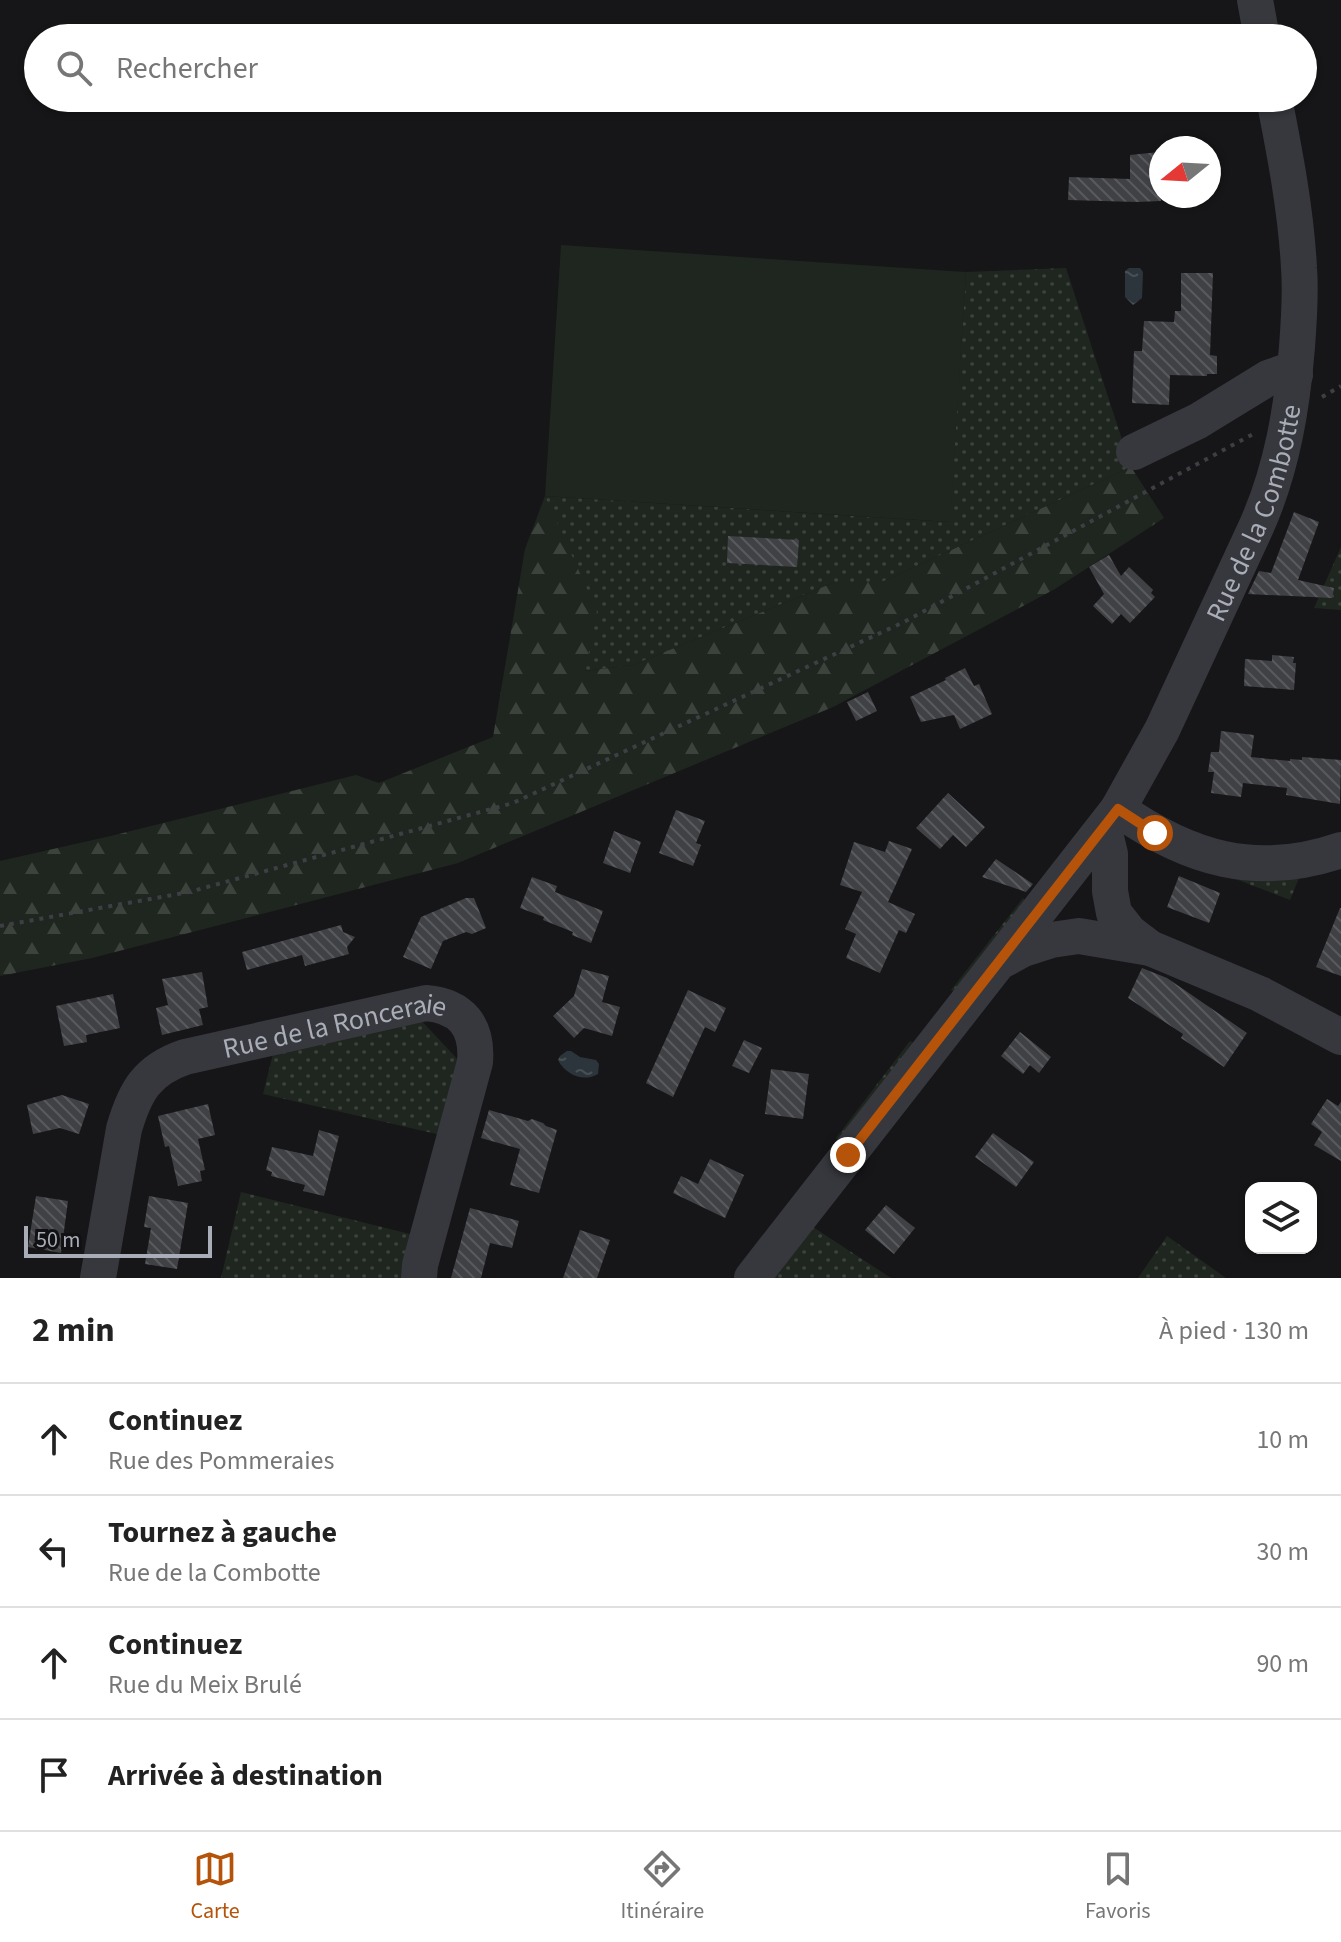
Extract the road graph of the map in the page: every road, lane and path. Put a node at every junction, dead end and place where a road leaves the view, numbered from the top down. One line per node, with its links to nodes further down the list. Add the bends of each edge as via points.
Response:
1 (1255, 0): 2 (street)
2 (1259, 24)
3 (1277, 112): 4 (street, Rue de la Combotte, via 1299,270)
4 (1295, 375): 6 (street, Rue de la Combotte); 7 (street, via 1268,378)
5 (1341, 386): 6 (path)
6 (1289, 415): 8 (street, Rue de la Combotte, via 1281,461 1257,525 1162,730); 12 (path, via 904,622 513,803 189,892)
7 (1134, 452)
8 (1111, 819): 9 (street, via 1231,862 1286,862); 10 (street, Rue de la Combotte); 11 (street)
9 (1341, 850)
10 (1057, 889): 11 (street, via 1093,894); 13 (street, via 1068,923); 15 (street, Rue de la Combotte)
11 (1114, 913): 14 (street)
12 (0, 926)
13 (1079, 936): 14 (street); 15 (street, via 1023,949)
14 (1150, 948): 16 (street, via 1260,994)
15 (999, 962): 19 (street, Rue de la Combotte)
16 (1341, 1037)
17 (98, 1278): 18 (street, Rue de la Ronceraie, via 124,1129 135,1095 155,1072 185,1057 426,1003 458,1013 475,1039 476,1051)
18 (419, 1278)
19 (752, 1278)

